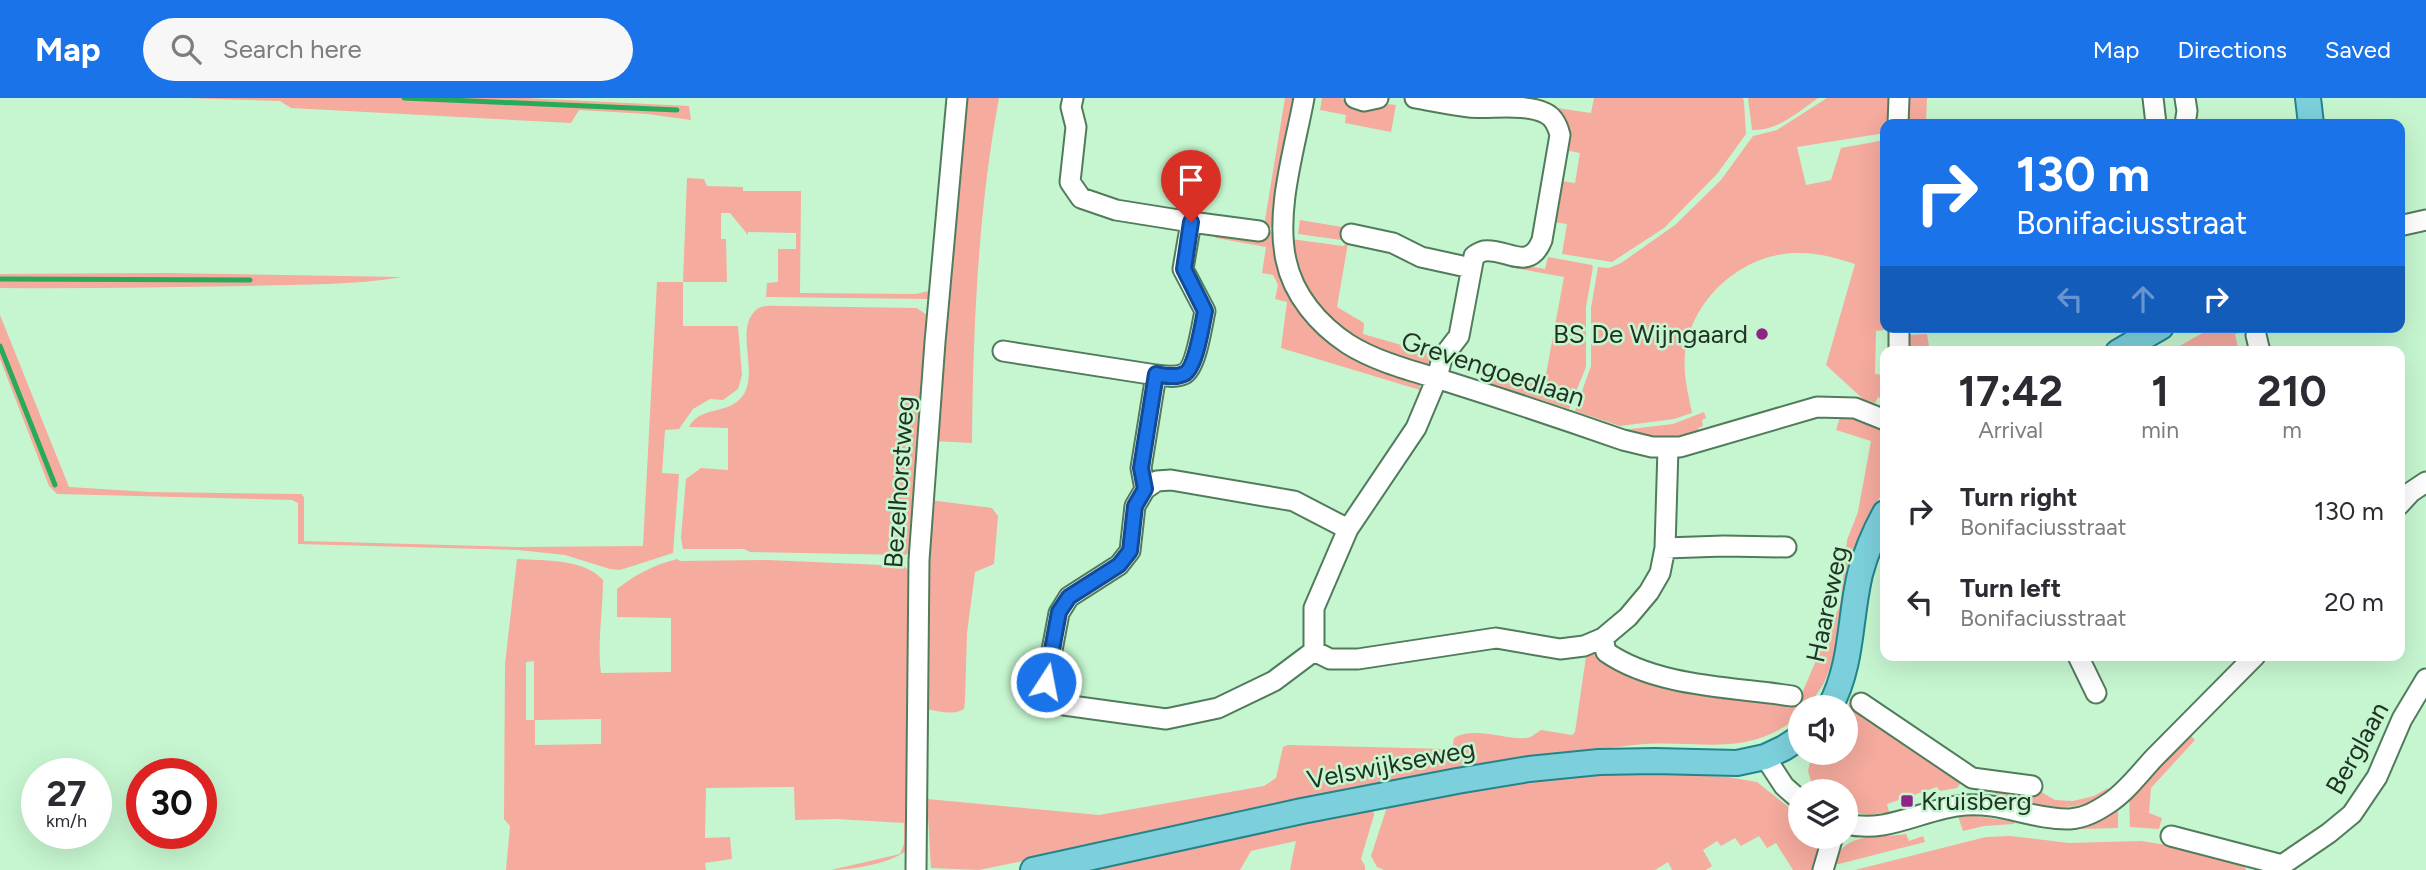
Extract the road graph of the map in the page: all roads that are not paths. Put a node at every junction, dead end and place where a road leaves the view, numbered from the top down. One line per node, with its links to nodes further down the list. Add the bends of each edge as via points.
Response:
1 (957, 98): 55 (street, Bezelhorstweg, via 920,537)
2 (1073, 98): 17 (street, via 1076,127 1070,182 1082,198 1115,210)
3 (1304, 98): 26 (street, Grevengoedlaan, via 1283,215 1286,262 1295,284 1318,320 1350,345)
4 (1355, 98): 5 (street)
5 (1378, 98)
6 (1415, 98): 11 (street, via 1471,107)
7 (1899, 98): 12 (street)
8 (2152, 98): 13 (street)
9 (2185, 98): 14 (street)
10 (2308, 98): 15 (main road)
11 (1510, 102): 21 (street, via 1545,113 1558,126 1542,240 1530,256 1485,251 1474,256)
12 (1898, 119)
13 (2155, 119)
14 (2186, 119)
15 (2310, 119)
16 (2426, 220): 18 (street)
17 (1191, 222): 19 (street); 25 (street, via 1184,269 1205,311 1199,338 1187,373 1175,377)
18 (2405, 225)
19 (1259, 231)
20 (1351, 234): 21 (street)
21 (1471, 268): 26 (street, via 1459,336 1442,358)
22 (2151, 336): 23 (main road)
23 (2130, 346)
24 (1003, 351): 25 (street)
25 (1156, 374): 30 (street, via 1141,468)
26 (1437, 378): 28 (street, Grevengoedlaan, via 1623,440); 33 (street, via 1416,428)
27 (1880, 418): 28 (street, Grevengoedlaan, via 1855,408 1817,407)
28 (1668, 448): 35 (street)
29 (2426, 482): 31 (street)
30 (1145, 489): 33 (street, via 1157,481 1171,480 1294,501); 37 (street, via 1135,506 1130,551 1119,565 1069,597 1059,612 1046,682 1052,698 1064,705 1166,719 1218,708 1274,681)
31 (2405, 498)
32 (1880, 524): 43 (main road, Haareweg, via 1860,576 1849,653)
33 (1348, 528): 37 (street, via 1314,608)
34 (1786, 547): 35 (street)
35 (1665, 548): 36 (street, via 1660,573 1649,592)
36 (1603, 638): 37 (street, via 1560,649 1496,638 1358,659 1330,659); 42 (street, via 1606,652 1618,660 1668,679)
37 (1314, 652)
38 (2080, 661): 41 (street)
39 (2250, 661): 50 (street, via 2098,810 2081,817 2049,818)
40 (2426, 679): 54 (street, Berglaan, via 2377,776 2352,814)
41 (2096, 693)
42 (1788, 695)
43 (1835, 695)
44 (1861, 703): 47 (street, via 1972,778)
45 (1788, 744): 46 (main road)
46 (1765, 757): 49 (street); 56 (main road, Velswijkseweg, via 1737,763 1599,762 1529,768 1301,811)
47 (1988, 781): 48 (street); 50 (street)
48 (2032, 786)
49 (1788, 790)
50 (1986, 805): 51 (street, via 1943,808 1877,826)
51 (1858, 825)
52 (2171, 836): 54 (street, Berglaan)
53 (1829, 849): 57 (street)
54 (2281, 867)
55 (916, 870)
56 (1033, 870)
57 (1822, 870)

